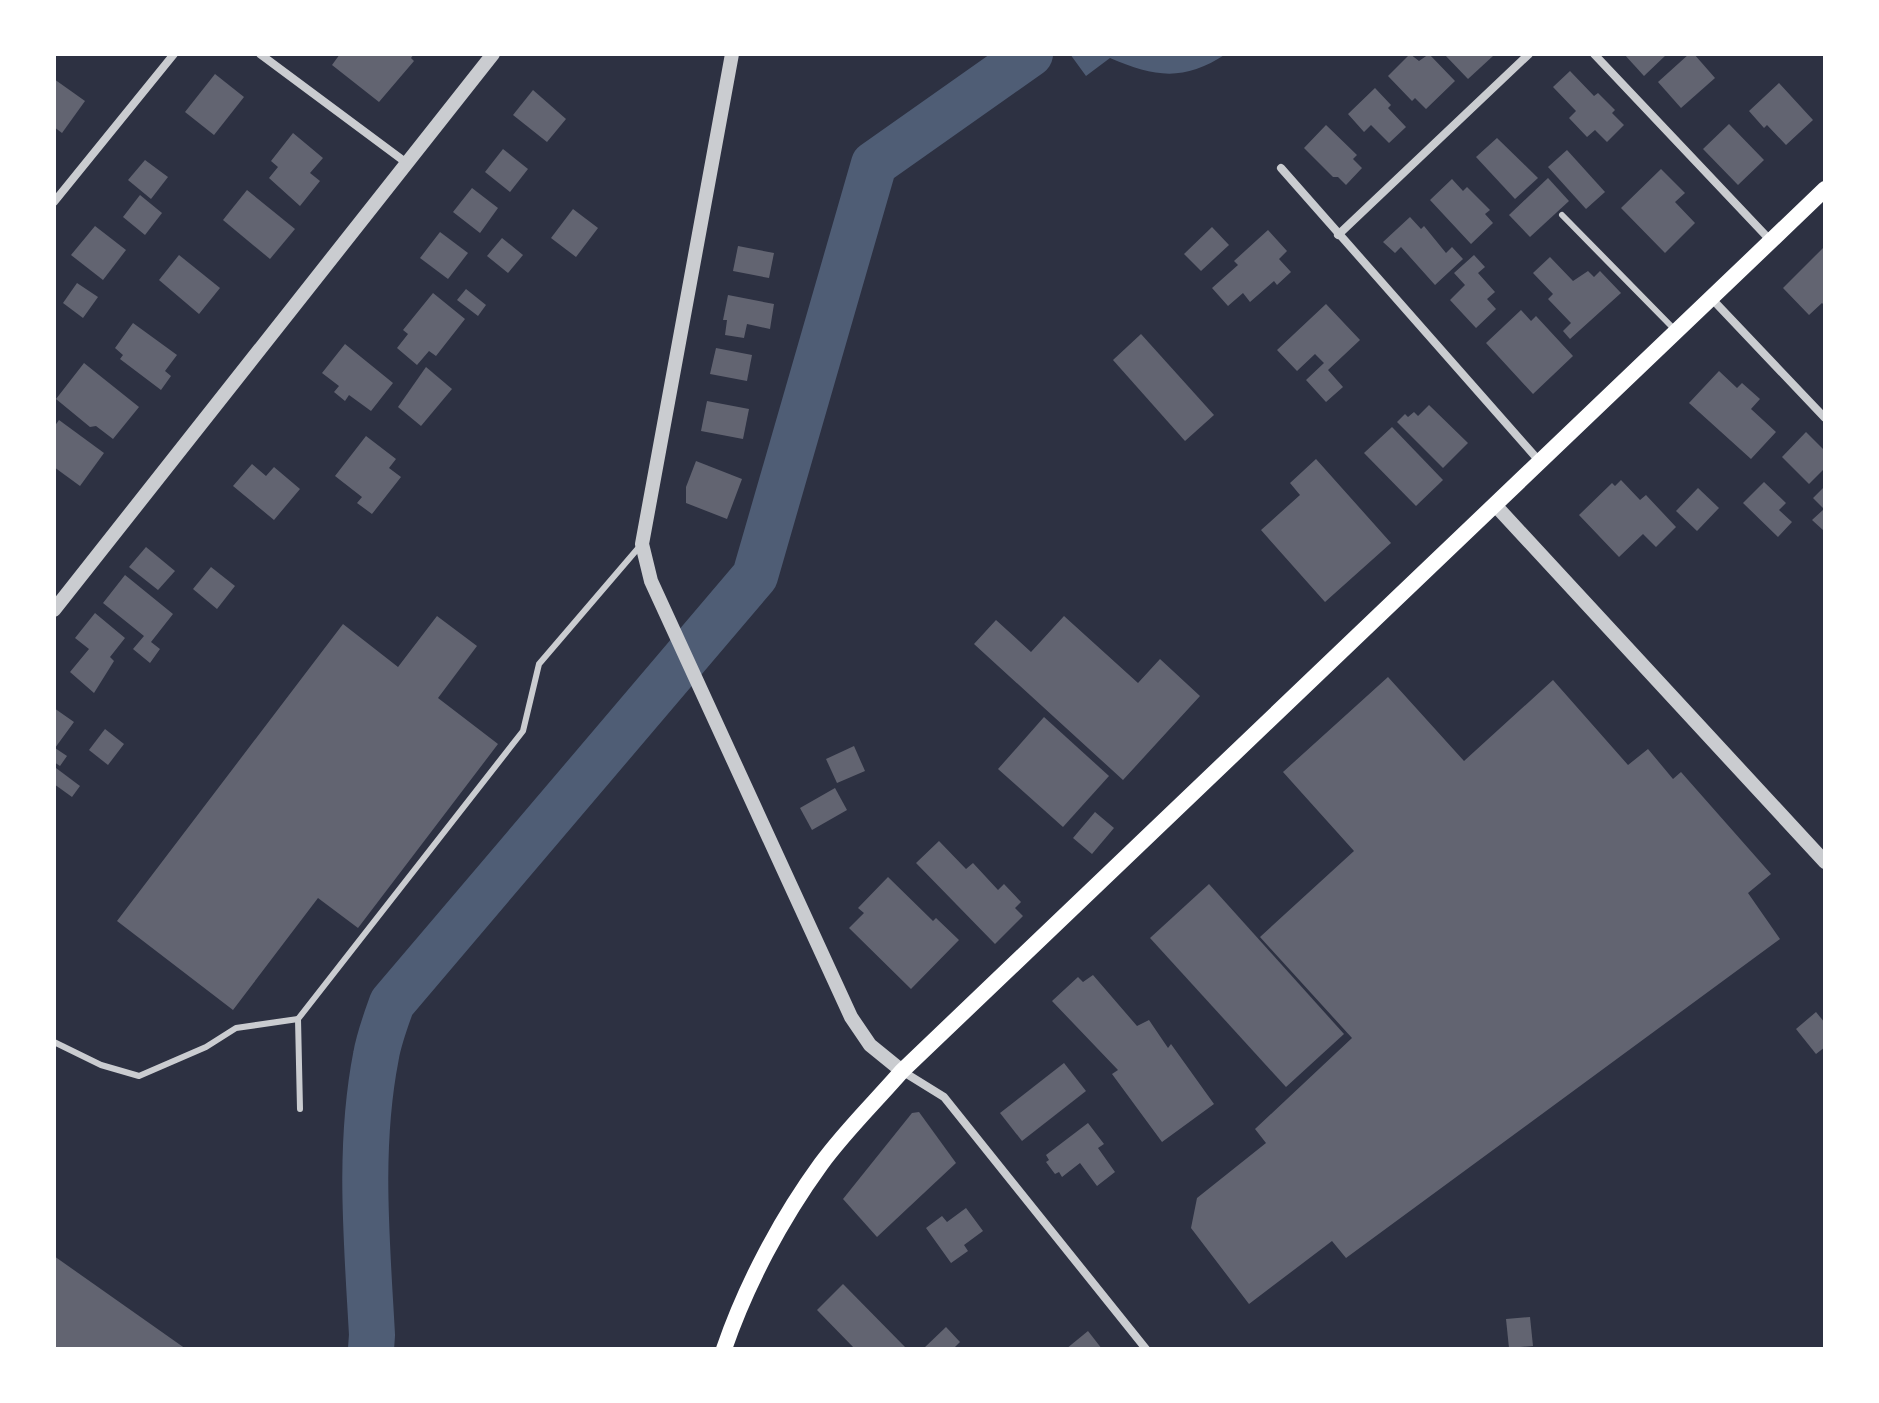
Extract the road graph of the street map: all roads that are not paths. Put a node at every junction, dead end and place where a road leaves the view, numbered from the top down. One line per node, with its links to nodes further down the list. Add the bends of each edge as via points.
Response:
1 (174, 54): 10 (street)
2 (260, 54): 7 (street)
3 (493, 54): 7 (street)
4 (732, 54): 19 (street)
5 (1529, 54): 12 (street)
6 (1594, 54): 13 (street)
7 (408, 164): 20 (street)
8 (1281, 168): 12 (street)
9 (1825, 189): 13 (main road)
10 (54, 202)
11 (1562, 215): 15 (lane)
12 (1338, 235): 17 (street)
13 (1771, 241): 14 (main road)
14 (1712, 299): 15 (main road); 16 (street)
15 (1676, 331): 17 (main road)
16 (1825, 418)
17 (1541, 464): 18 (main road)
18 (1496, 506): 21 (street); 24 (main road)
19 (642, 544): 22 (lane, via 539,664 523,731); 24 (street, via 651,581 851,1017 870,1045)
20 (54, 610)
21 (1825, 862)
22 (298, 1019): 23 (lane, via 236,1028 139,1076); 25 (lane)
23 (54, 1042)
24 (902, 1071): 26 (main road, via 850,1129 781,1226); 27 (street, via 944,1097)
25 (300, 1109)
26 (724, 1349)
27 (1146, 1349)

